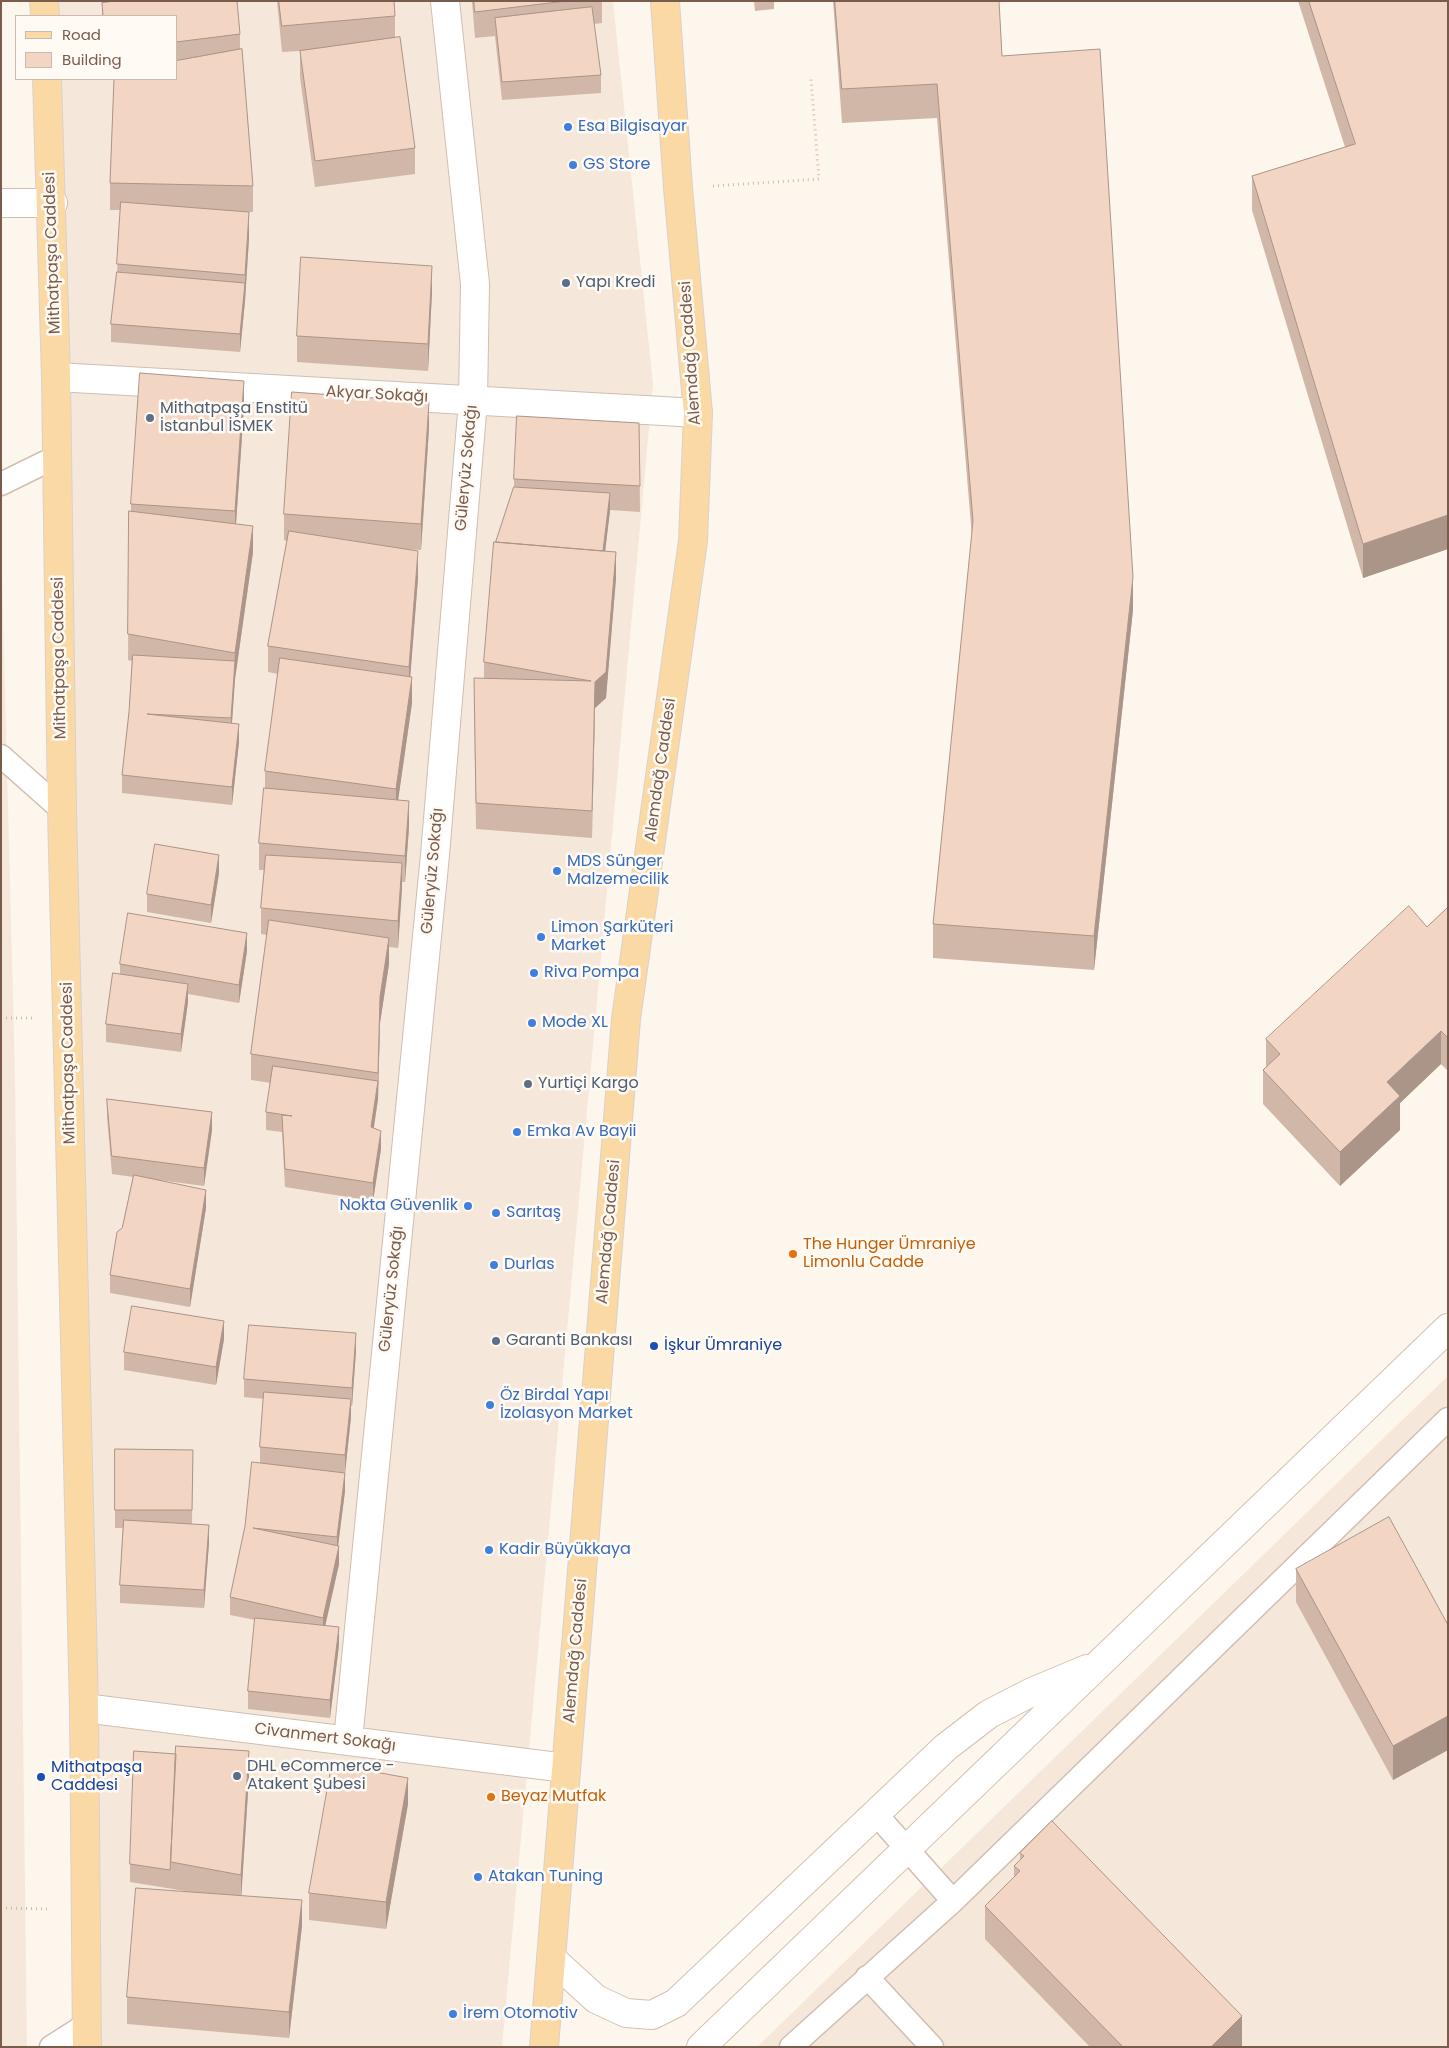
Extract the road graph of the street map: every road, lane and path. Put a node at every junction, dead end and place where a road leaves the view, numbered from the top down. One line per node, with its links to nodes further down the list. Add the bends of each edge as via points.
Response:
1 (44, 1): 4 (main road)
2 (445, 1): 11 (street, Güleryüz Sokağı, via 475,284)
3 (665, 1): 7 (main road, Alemdağ Caddesi)
4 (45, 15)
5 (811, 79): 7 (path, via 819,179)
6 (47, 80): 9 (main road, Mithatpaşa Caddesi)
7 (678, 188): 12 (main road, Alemdağ Caddesi)
8 (1, 203): 9 (street)
9 (53, 203): 10 (main road, Mithatpaşa Caddesi)
10 (56, 377): 11 (street, Akyar Sokağı); 13 (main road, Mithatpaşa Caddesi)
11 (472, 401): 12 (street, Akyar Sokağı); 21 (street, Güleryüz Sokağı, via 434,864)
12 (698, 413): 22 (main road, Alemdağ Caddesi, via 693,541 626,1019)
13 (58, 456): 14 (lane); 16 (main road, Mithatpaşa Caddesi)
14 (1, 484)
15 (1, 756): 16 (lane)
16 (62, 810): 20 (main road, Mithatpaşa Caddesi)
17 (1448, 1328): 19 (street)
18 (1448, 1419): 25 (lane)
19 (1102, 1662): 23 (street, via 989,1714 946,1747); 24 (street)
20 (84, 1708): 21 (street, Civanmert Sokağı); 27 (main road, Mithatpaşa Caddesi)
21 (348, 1740): 22 (street, Civanmert Sokağı)
22 (566, 1768): 28 (main road, Alemdağ Caddesi)
23 (876, 1814): 24 (lane); 28 (street, via 676,2002 652,2015 626,2013 596,1999)
24 (907, 1849): 25 (lane); 34 (street)
25 (953, 1901): 29 (lane)
26 (1, 1908): 27 (path)
27 (86, 1909): 30 (main road, Mithatpaşa Caddesi)
28 (551, 1958): 33 (main road, Alemdağ Caddesi)
29 (867, 1977): 31 (lane); 35 (lane)
30 (87, 2035): 32 (lane)
31 (800, 2044)
32 (51, 2047)
33 (544, 2047)
34 (701, 2047)
35 (932, 2047)

